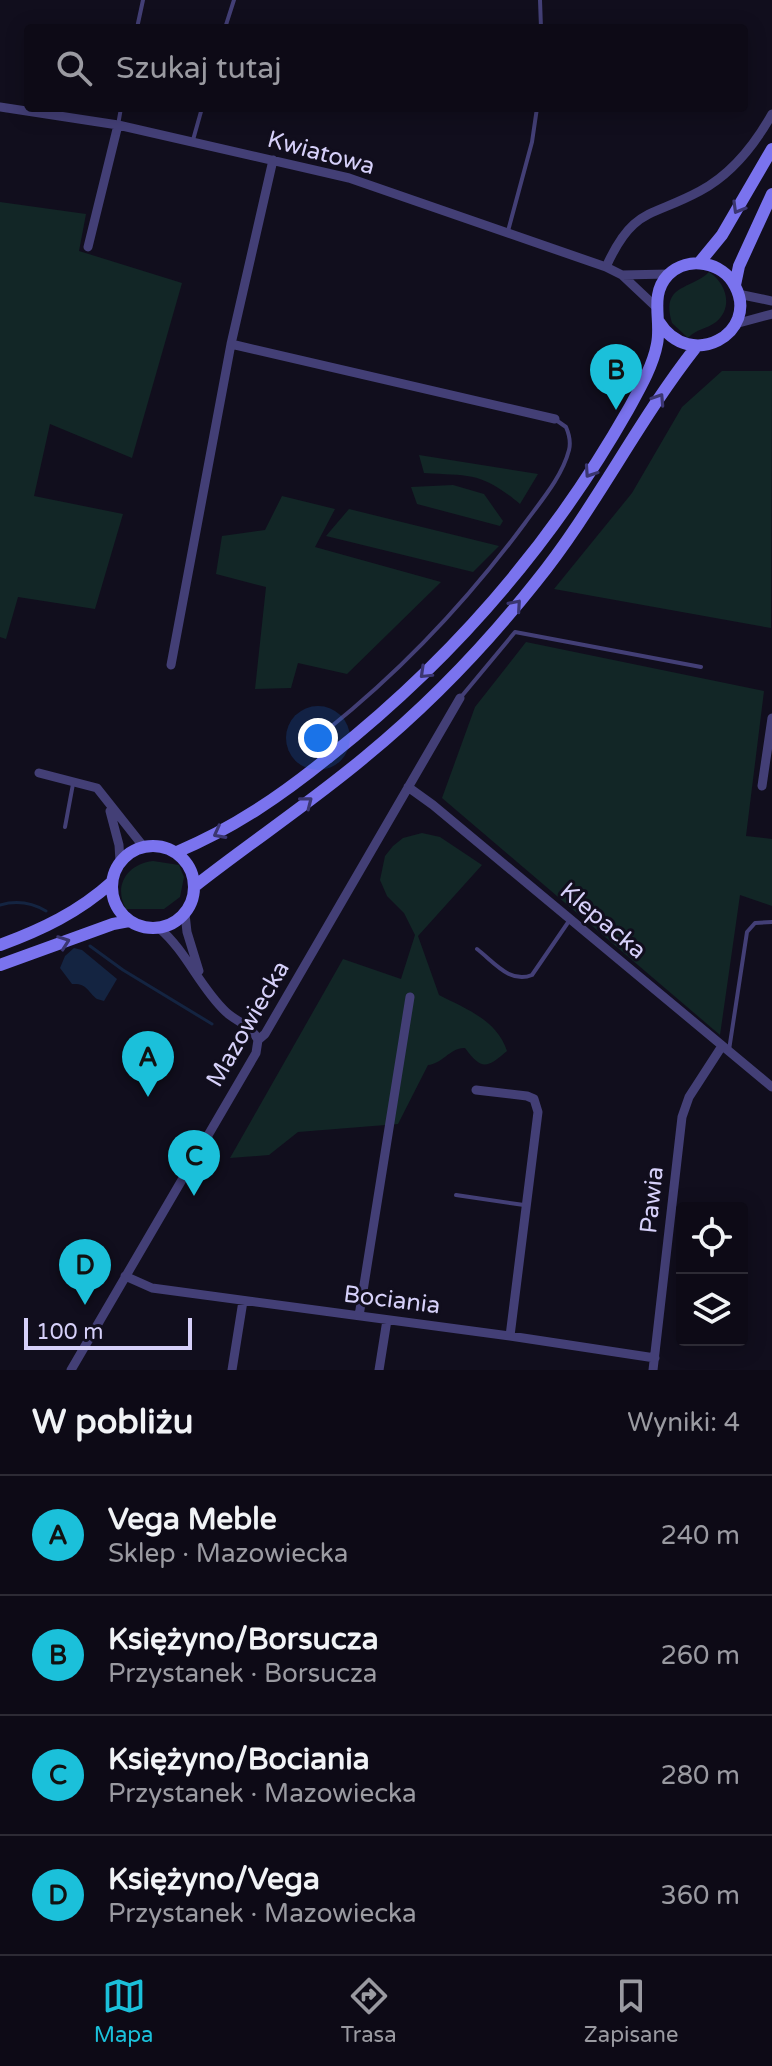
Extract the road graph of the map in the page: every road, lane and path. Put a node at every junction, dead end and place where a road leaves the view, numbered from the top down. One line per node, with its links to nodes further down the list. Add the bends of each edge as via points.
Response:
1 (143, 0): 4 (lane)
2 (234, 0): 5 (lane)
3 (540, 0): 6 (lane)
4 (138, 24)
5 (226, 24)
6 (541, 24)
7 (0, 107): 8 (street, Kwiatowa)
8 (24, 111)
9 (33, 112): 14 (street, Kwiatowa)
10 (120, 112): 14 (lane)
11 (201, 112): 15 (lane)
12 (536, 112): 19 (lane)
13 (772, 114): 22 (street, via 732,169 632,224)
14 (118, 125): 15 (street, Kwiatowa); 20 (street)
15 (193, 143): 17 (street, Kwiatowa)
16 (772, 149): 21 (main road, one-way to 21, via 722,235)
17 (273, 160): 19 (street, Kwiatowa, via 349,178); 31 (street)
18 (772, 194): 25 (main road, via 739,266)
19 (507, 233): 22 (street, Kwiatowa)
20 (88, 247)
21 (699, 263): 23 (main road); 25 (main road, via 720,269)
22 (606, 267): 24 (street, Kwiatowa)
23 (669, 274): 24 (street, Kwiatowa); 27 (main road)
24 (622, 275): 27 (street, Kwiatowa)
25 (737, 290): 26 (street); 30 (main road)
26 (772, 301)
27 (656, 307): 29 (main road)
28 (772, 314): 30 (street)
29 (659, 322): 32 (main road, via 674,339); 46 (main road, one-way to 46, via 649,368 597,462 515,575 473,622 405,692 305,777 210,839)
30 (735, 324): 32 (main road, via 712,344)
31 (231, 344): 33 (street); 34 (street)
32 (696, 347): 49 (main road, one-way to 32, via 365,757 484,642 580,522)
33 (555, 419): 38 (lane, via 566,427 570,447 542,501 455,609)
34 (171, 665)
35 (701, 667): 36 (lane, via 515,632)
36 (460, 698): 42 (street, Mazowiecka)
37 (772, 718): 41 (street)
38 (327, 730)
39 (39, 773): 40 (street)
40 (74, 781): 43 (street, via 97,788); 44 (lane)
41 (762, 786)
42 (408, 787): 51 (street, Klepacka); 60 (street, Mazowiecka)
43 (108, 803): 45 (street); 47 (street)
44 (65, 827)
45 (143, 846): 46 (main road); 47 (main road)
46 (177, 852): 49 (main road, via 190,867)
47 (120, 861): 48 (main road)
48 (112, 882): 52 (main road, via 114,900); 55 (main road, via 63,917)
49 (195, 886): 50 (main road)
50 (185, 914): 54 (main road); 58 (street)
51 (571, 919): 56 (lane, via 532,975 522,979 514,979); 61 (street, Klepacka)
52 (129, 921): 54 (main road); 57 (main road, one-way to 52)
53 (772, 922): 61 (lane, via 755,923 747,932)
54 (159, 928): 58 (street)
55 (0, 945)
56 (477, 949)
57 (0, 965)
58 (201, 978): 60 (street, via 223,1010)
59 (410, 997): 68 (street)
60 (258, 1040): 66 (street, Mazowiecka, via 256,1053)
61 (726, 1049): 62 (street, Klepacka); 71 (street, Pawia, via 689,1097 682,1117)
62 (772, 1087)
63 (476, 1090): 65 (street, via 534,1099 538,1112)
64 (456, 1195): 65 (lane)
65 (526, 1205): 70 (street)
66 (125, 1276): 67 (street, Bociania, via 152,1288); 72 (street, Mazowiecka)
67 (243, 1301): 68 (street, Bociania); 73 (street)
68 (359, 1316): 69 (street, Bociania)
69 (387, 1320): 70 (street, Bociania); 74 (street)
70 (510, 1336): 71 (street, Bociania)
71 (655, 1358): 75 (street, Pawia)
72 (71, 1370)
73 (232, 1370)
74 (379, 1370)
75 (653, 1370)

